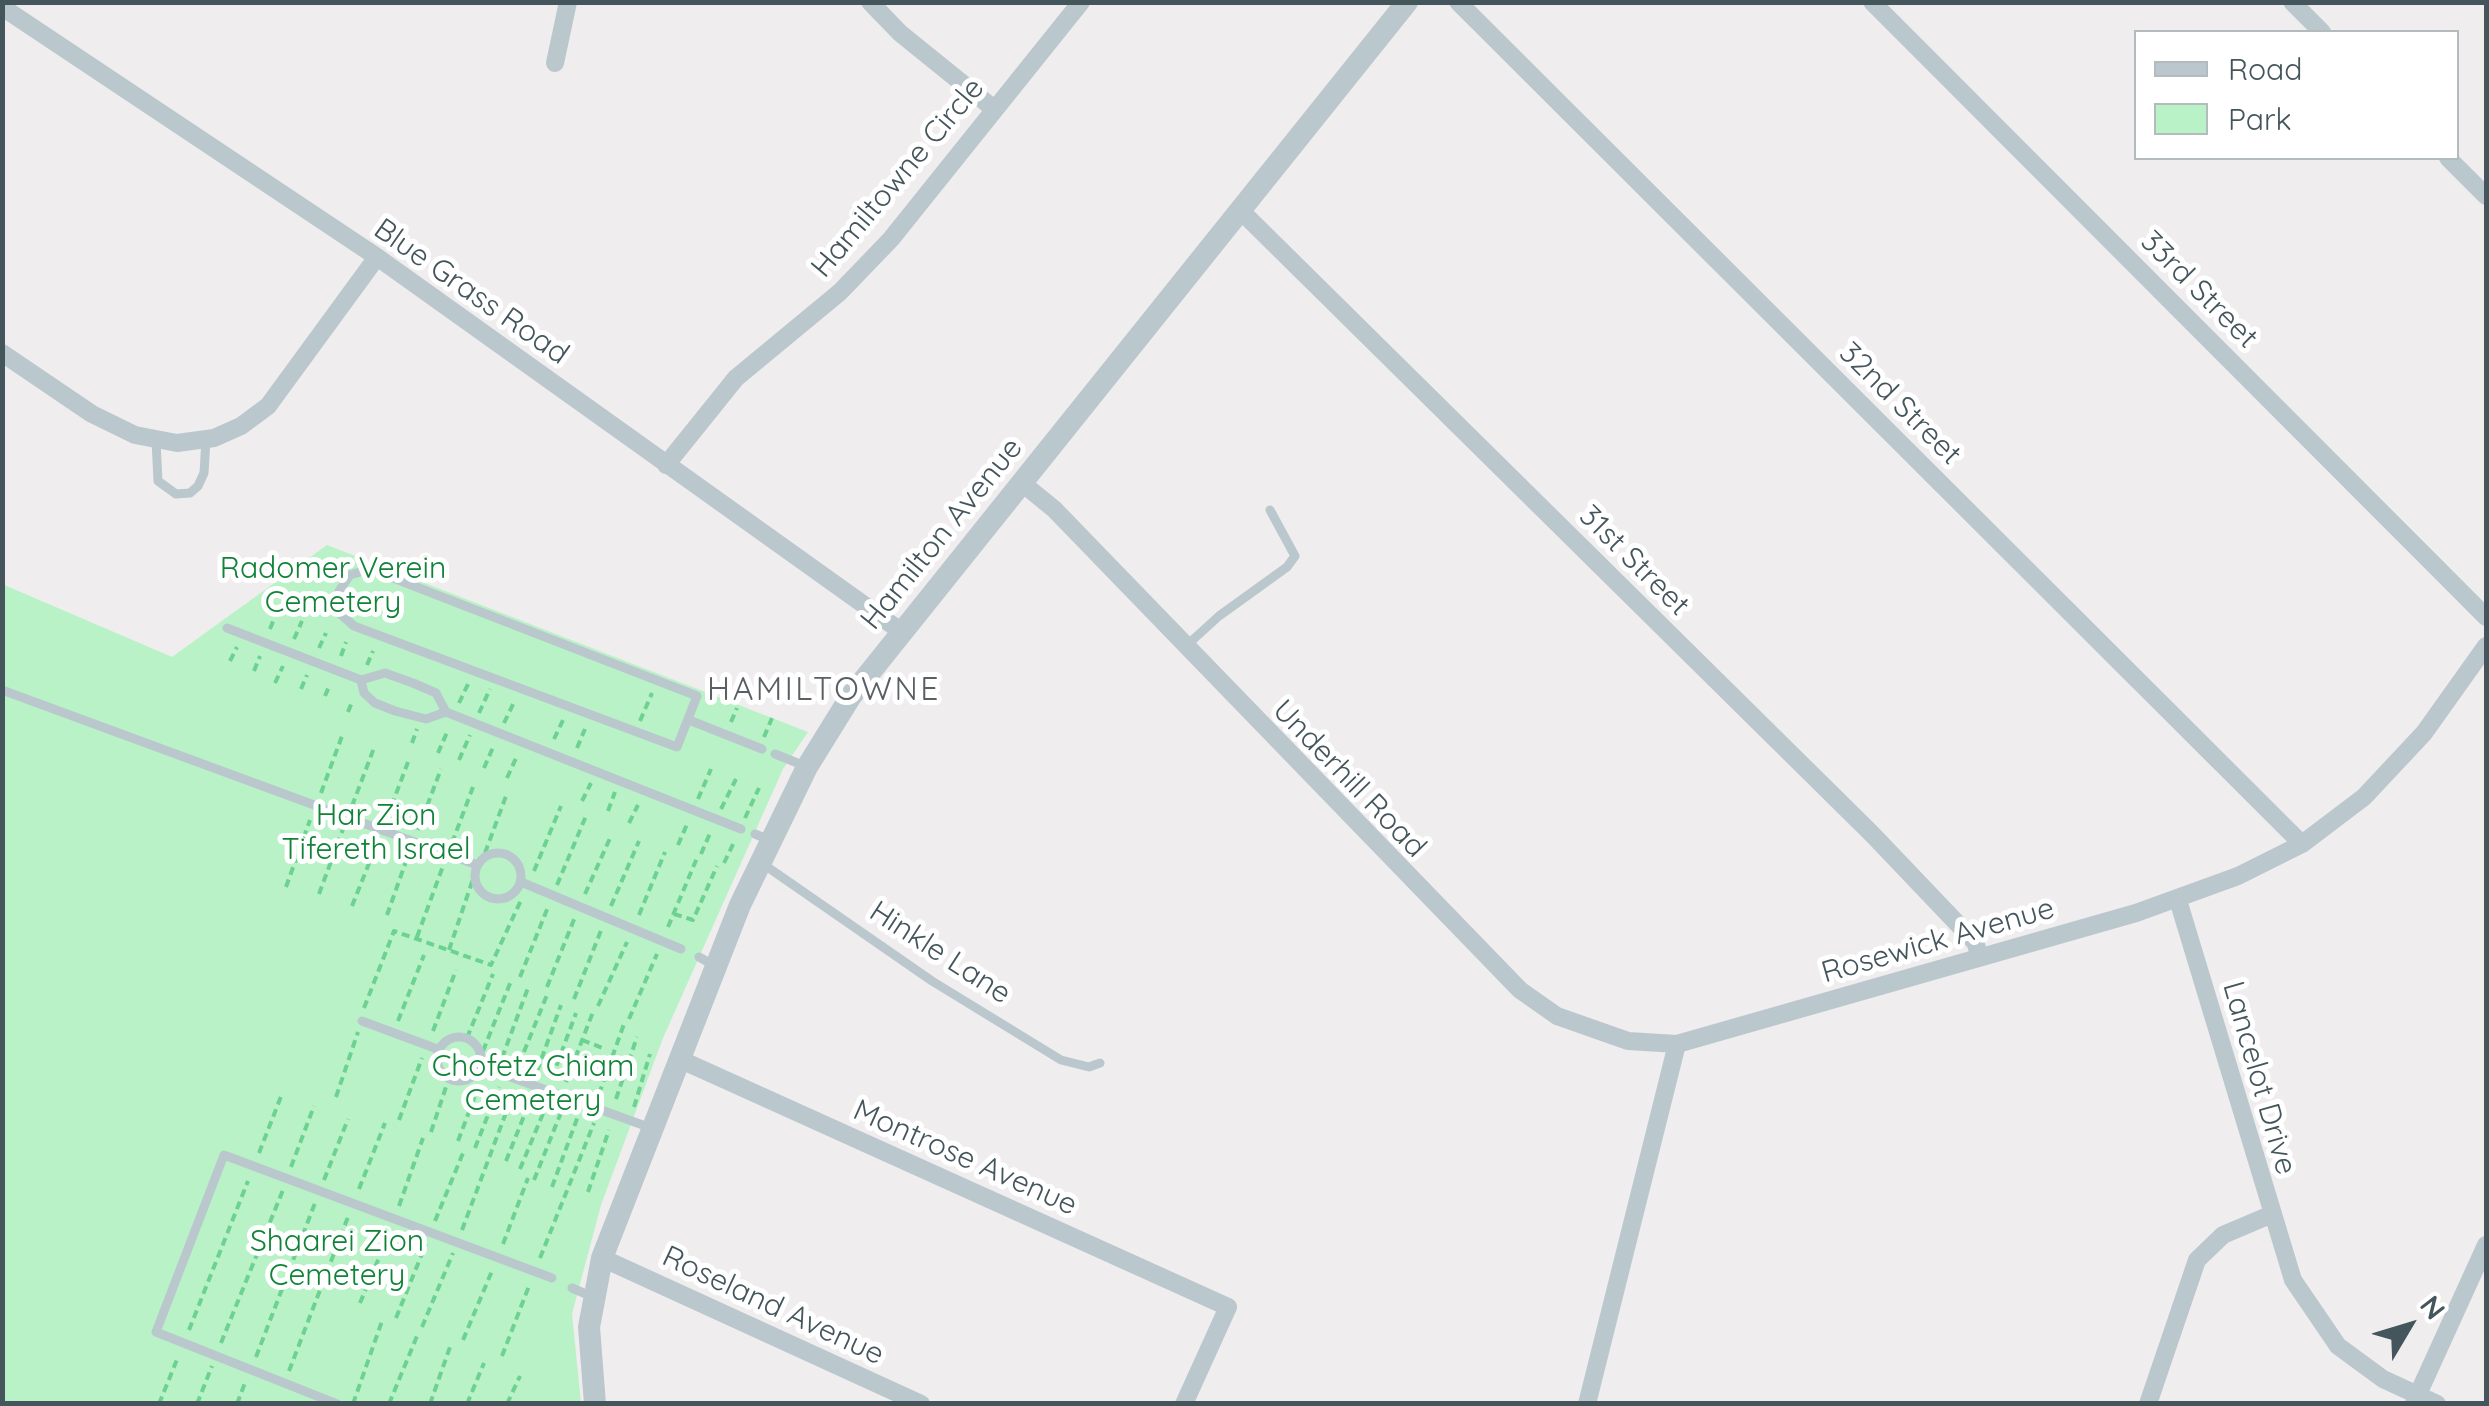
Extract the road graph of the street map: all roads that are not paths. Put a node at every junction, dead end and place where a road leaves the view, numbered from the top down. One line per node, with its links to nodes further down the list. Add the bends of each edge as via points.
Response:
1 (568, 2): 10 (street)
2 (870, 2): 11 (street)
3 (1081, 2): 11 (street, Hamiltowne Circle)
4 (1407, 2): 14 (street, Hamilton Avenue)
5 (1458, 2): 35 (street, 32nd Street)
6 (1872, 2): 22 (street, 33rd Street)
7 (2292, 2): 9 (street)
8 (2, 7): 15 (street, Blue Grass Road)
9 (2320, 30)
10 (555, 64)
11 (994, 109): 19 (street, Hamiltowne Circle, via 891,239 840,292 736,378)
12 (2450, 160): 13 (street)
13 (2486, 196)
14 (1240, 210): 20 (street, Hamilton Avenue); 41 (street, 31st Street, via 1872,834 1975,942)
15 (377, 258): 17 (street, via 268,406); 19 (street, Blue Grass Road)
16 (2, 354): 18 (street, via 116,428)
17 (206, 439): 18 (street); 18 (lane, via 198,486 176,494 158,481)
18 (156, 441)
19 (666, 465): 24 (street, Blue Grass Road)
20 (1022, 483): 24 (street, Hamilton Avenue); 26 (street, Underhill Road)
21 (1270, 510): 26 (lane, via 1294,556)
22 (2486, 617)
23 (227, 628): 27 (lane)
24 (902, 632): 33 (street, Hamilton Avenue)
25 (2486, 646): 35 (street, Rosewick Avenue, via 2406,754 2346,813)
26 (1184, 648): 43 (street, Underhill Road, via 1520,990 1557,1016 1605,1036)
27 (360, 680): 29 (lane, via 386,673 414,682 436,693); 29 (lane, via 364,693 395,711 426,720)
28 (2, 690): 37 (lane)
29 (446, 712): 34 (lane)
30 (689, 720): 30 (lane, via 697,696 370,569 350,575 339,591 338,612 354,626 636,732 677,747); 31 (lane)
31 (762, 749)
32 (775, 754): 33 (lane)
33 (807, 766): 36 (street, Hamilton Avenue)
34 (742, 829)
35 (2302, 844): 39 (street, Rosewick Avenue)
36 (761, 845): 45 (street, Hamilton Avenue, via 708,962); 47 (lane, Hinkle Lane, via 932,981 1061,1060)
37 (478, 867): 38 (lane, via 488,855 508,856); 38 (lane, via 477,887 488,898 503,899)
38 (525, 884): 40 (lane)
39 (2178, 900): 41 (street, Rosewick Avenue); 49 (street, Lancelot Drive)
40 (681, 949)
41 (1980, 957): 43 (street, Rosewick Avenue)
42 (362, 1020): 44 (lane)
43 (1677, 1044): 58 (street)
44 (440, 1050): 46 (lane, via 451,1038 468,1038); 46 (lane, via 438,1062 449,1078 469,1078)
45 (679, 1059): 48 (street, Hamilton Avenue); 57 (street, Montrose Avenue, via 1228,1306)
46 (482, 1063): 48 (lane)
47 (1100, 1063)
48 (651, 1128): 51 (street, Hamilton Avenue)
49 (2270, 1215): 53 (street, via 2292,1280 2319,1324 2360,1364); 59 (street, Lancelot Drive, via 2223,1235 2197,1260)
50 (2486, 1245): 53 (street)
51 (602, 1258): 55 (street, Hamilton Avenue, via 582,1293); 56 (street, Roseland Avenue)
52 (552, 1278): 54 (lane, via 224,1155 156,1332)
53 (2415, 1400): 60 (street)
54 (337, 1404)
55 (595, 1404)
56 (920, 1404)
57 (1184, 1404)
58 (1588, 1404)
59 (2148, 1404)
60 (2437, 1404)

